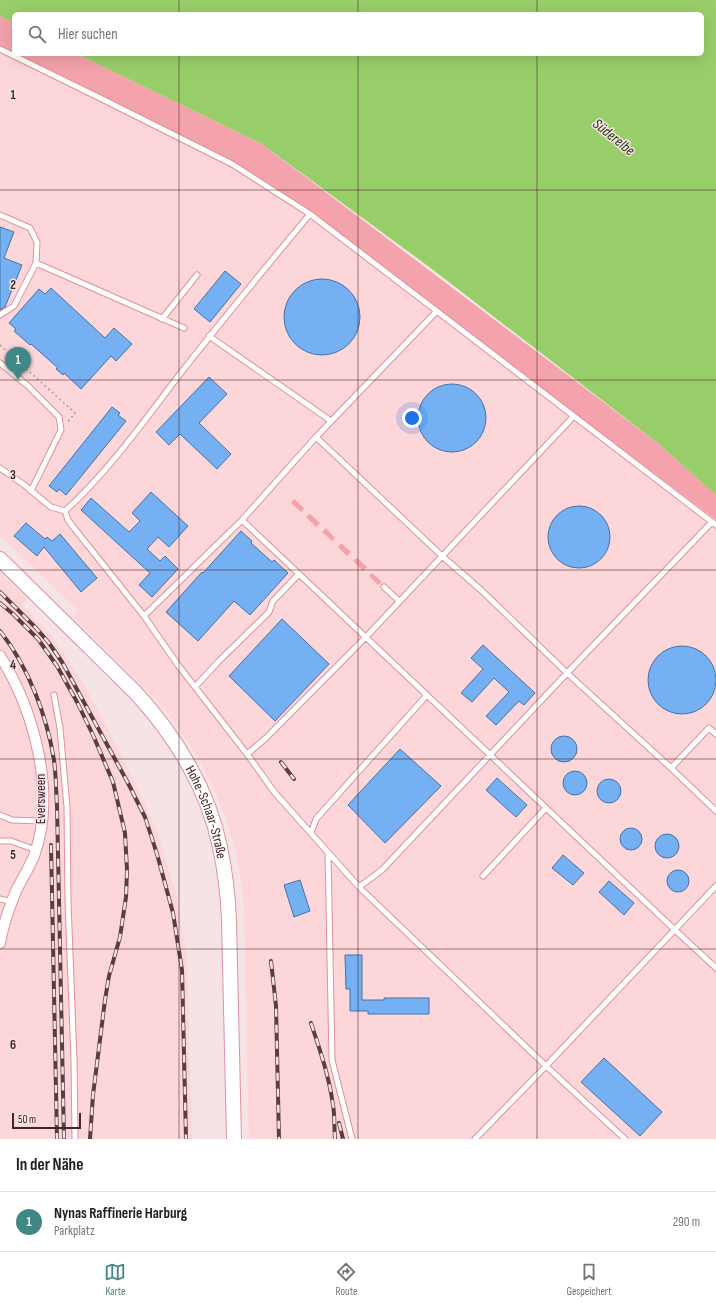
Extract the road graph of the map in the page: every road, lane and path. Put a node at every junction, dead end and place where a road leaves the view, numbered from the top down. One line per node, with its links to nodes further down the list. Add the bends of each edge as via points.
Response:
1 (0, 49): 2 (lane)
2 (12, 55)
3 (14, 56): 4 (lane, via 232,164)
4 (310, 214): 8 (lane); 12 (lane)
5 (0, 215): 6 (lane, via 30,228 37,242)
6 (36, 263): 9 (lane, via 14,306); 10 (lane)
7 (197, 275): 10 (lane)
8 (437, 311): 15 (lane); 16 (lane)
9 (0, 315)
10 (162, 319): 11 (lane)
11 (184, 328)
12 (209, 336): 16 (lane); 21 (lane, via 113,459 85,493)
13 (0, 345): 17 (path, via 75,413)
14 (0, 363): 20 (lane, via 27,385 59,417 61,423 61,430)
15 (573, 417): 23 (lane); 24 (lane)
16 (331, 421): 18 (lane)
17 (65, 427)
18 (316, 437): 22 (lane); 24 (lane)
19 (0, 468): 20 (lane)
20 (31, 491): 21 (lane, via 52,507)
21 (66, 511): 29 (lane, via 68,520)
22 (242, 520): 26 (lane); 29 (lane)
23 (714, 523): 32 (lane)
24 (442, 556): 28 (lane); 32 (lane)
25 (0, 559): 58 (main road, Hohe-Schaar-Straße, via 150,709 189,765 208,807 220,846 228,901)
26 (299, 574): 30 (lane); 33 (lane, via 273,601 269,612)
27 (384, 587): 28 (lane)
28 (399, 601): 30 (lane)
29 (144, 616): 33 (lane)
30 (366, 636): 35 (lane); 37 (lane, via 266,738)
31 (0, 656): 43 (street, Eversween, via 22,698 31,724 41,775)
32 (567, 673): 38 (lane); 39 (lane)
33 (195, 687): 37 (lane)
34 (54, 695): 57 (lane, via 60,728 67,807)
35 (427, 695): 38 (lane); 44 (lane, via 316,820)
36 (716, 734): 39 (lane, via 709,728)
37 (246, 754): 44 (lane, via 275,794)
38 (491, 756): 40 (lane); 50 (lane, via 382,870)
39 (671, 768): 41 (lane)
40 (546, 808): 48 (lane); 53 (lane)
41 (716, 811)
42 (0, 815): 43 (lane, via 12,820)
43 (42, 821): 46 (street, Eversween)
44 (311, 833): 47 (lane)
45 (0, 841): 46 (lane, via 11,841)
46 (36, 850): 52 (street, Eversween)
47 (328, 853): 50 (lane); 59 (lane, via 332,1060)
48 (483, 876)
49 (716, 886): 53 (lane)
50 (359, 887): 56 (lane)
51 (0, 899): 52 (lane)
52 (12, 902): 54 (street, Eversween)
53 (674, 930): 55 (lane); 56 (lane)
54 (0, 943)
55 (716, 968)
56 (546, 1066): 60 (lane); 61 (lane)
57 (75, 1139)
58 (234, 1139)
59 (352, 1139)
60 (475, 1139)
61 (625, 1139)

